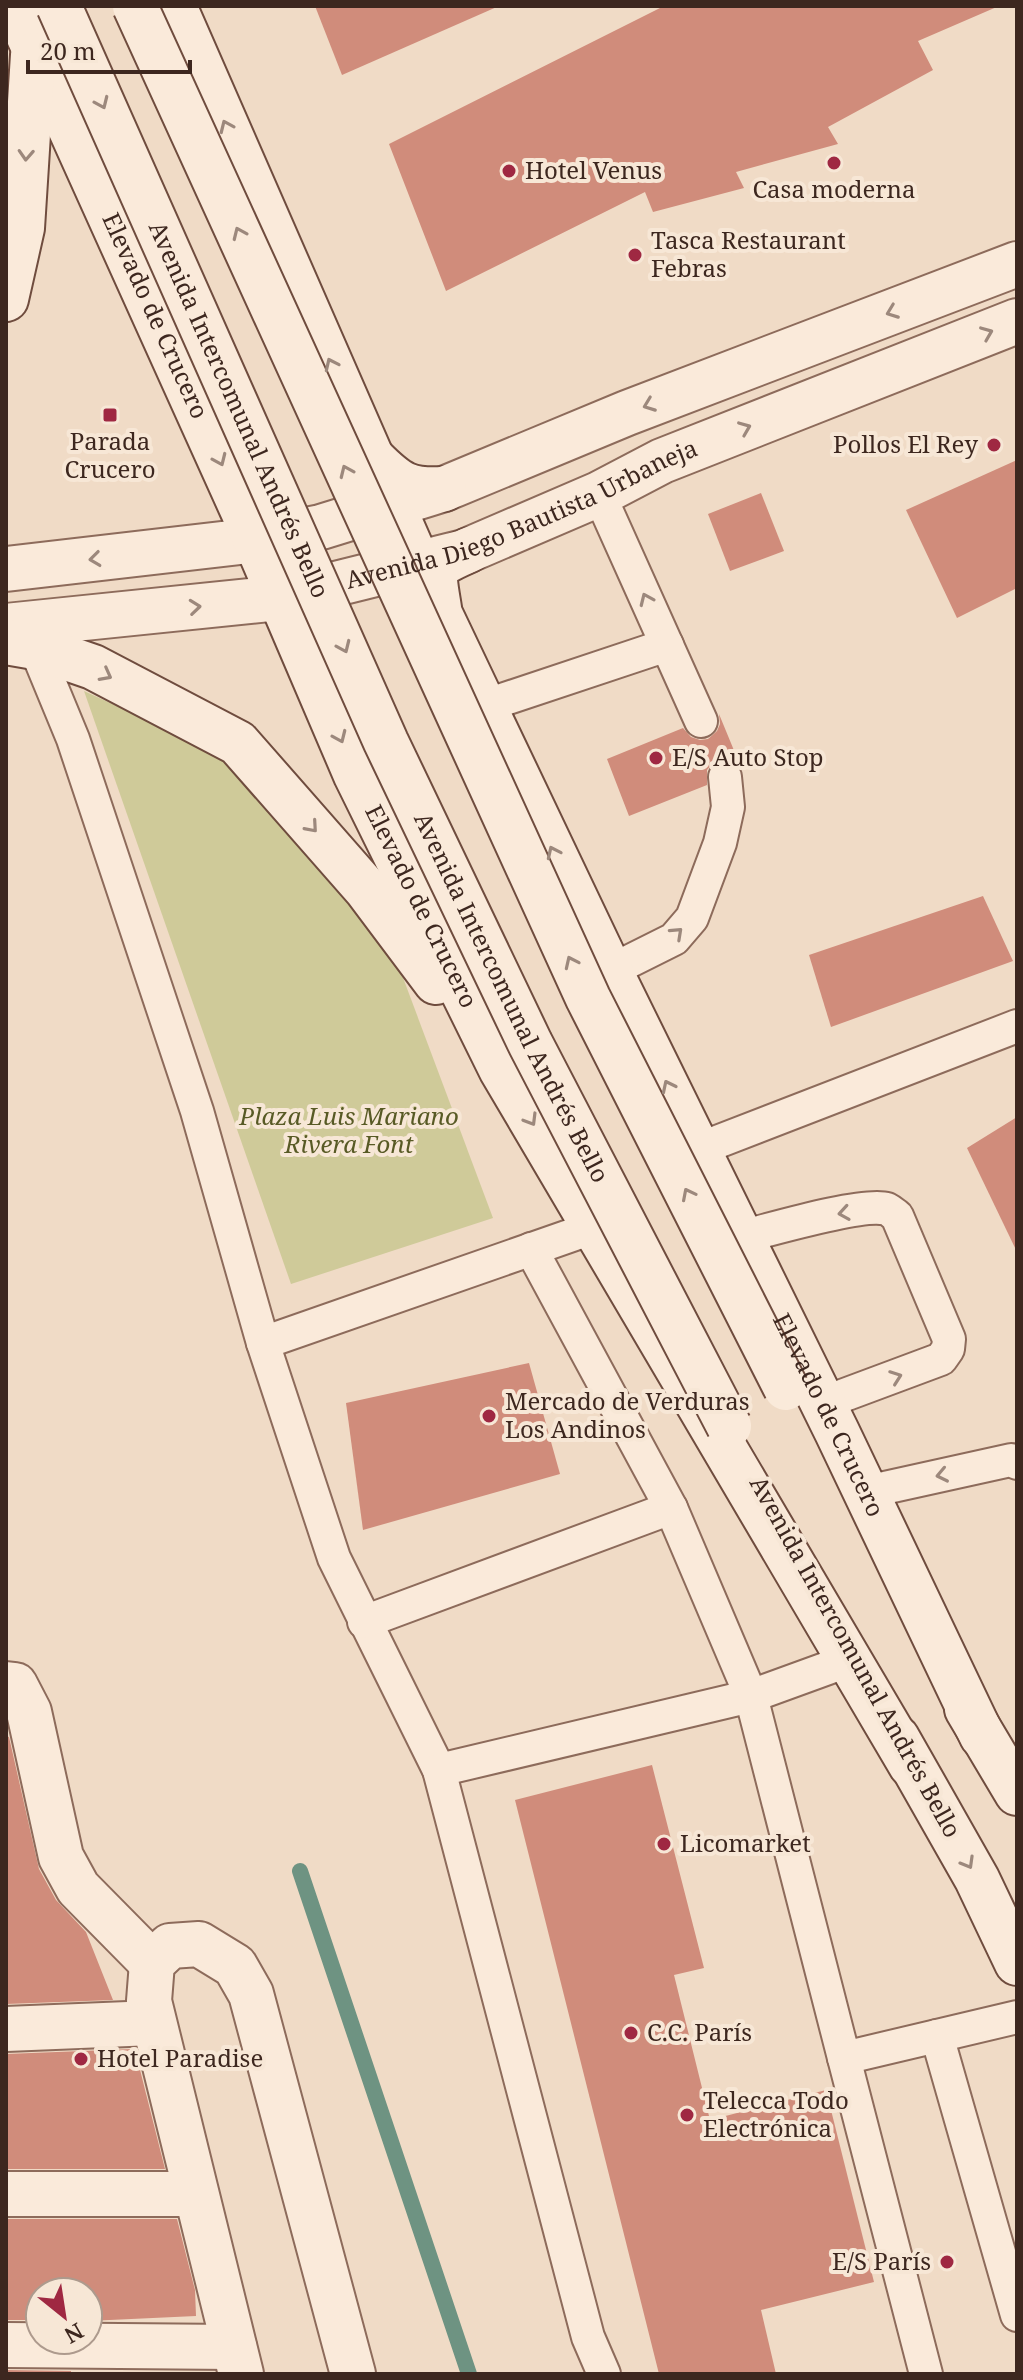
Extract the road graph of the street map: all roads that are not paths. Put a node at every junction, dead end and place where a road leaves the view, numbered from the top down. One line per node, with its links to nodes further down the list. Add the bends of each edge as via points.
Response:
1 (15, 6): 5 (main road, Elevado de Crucero)
2 (59, 6): 41 (main road, Avenida Intercomunal Andrés Bello, one-way to 41, bridge, via 386,742 530,1043)
3 (135, 6): 32 (main road, one-way to 3, bridge, via 588,998)
4 (174, 6): 9 (main road, Elevado de Crucero, one-way to 4)
5 (34, 49): 7 (main road, one-way to 7, via 22,228); 13 (main road, Elevado de Crucero, one-way to 13)
6 (1017, 264): 10 (main road, Avenida Diego Bautista Urbaneja, one-way to 10)
7 (6, 299)
8 (1017, 321): 11 (main road, Avenida Diego Bautista Urbaneja, one-way to 8, via 662,461)
9 (374, 460): 10 (main road, via 406,487); 12 (main road, Elevado de Crucero)
10 (444, 489): 12 (main road, Avenida Diego Bautista Urbaneja)
11 (599, 494): 14 (main road, Avenida Diego Bautista Urbaneja); 20 (lane, one-way to 11)
12 (393, 505): 13 (main road, Avenida Diego Bautista Urbaneja); 15 (main road, Elevado de Crucero)
13 (256, 540): 16 (main road, Avenida Diego Bautista Urbaneja, one-way to 16); 17 (main road, Elevado de Crucero)
14 (469, 550): 15 (main road, Avenida Diego Bautista Urbaneja); 18 (main road, via 436,569)
15 (418, 562): 17 (main road, Avenida Diego Bautista Urbaneja); 18 (main road, Elevado de Crucero)
16 (6, 569)
17 (279, 598): 19 (main road, Avenida Diego Bautista Urbaneja, one-way to 17); 26 (main road, Elevado de Crucero, one-way to 26, via 356,775)
18 (440, 614): 21 (main road, Elevado de Crucero)
19 (16, 638): 26 (main road, one-way to 26, via 93,667 238,743 367,890); 31 (lane, via 73,739 197,1111)
20 (667, 645): 21 (lane); 22 (lane)
21 (484, 706): 24 (main road, Elevado de Crucero, one-way to 21)
22 (701, 721)
23 (725, 777): 24 (lane, one-way to 23, via 674,939 692,918 720,843 728,807)
24 (610, 971): 27 (main road, Elevado de Crucero, one-way to 24)
25 (1017, 1026): 27 (lane)
26 (501, 1069): 28 (main road, Elevado de Crucero, one-way to 28)
27 (699, 1149): 29 (main road, Elevado de Crucero)
28 (595, 1227): 30 (lane); 37 (main road, Elevado de Crucero)
29 (741, 1237): 32 (main road, Elevado de Crucero); 32 (lane, one-way to 29, via 941,1359 949,1339 897,1216 889,1210 820,1217)
30 (531, 1249): 31 (lane); 35 (lane)
31 (263, 1343): 36 (lane, via 334,1558)
32 (804, 1396): 34 (main road, Elevado de Crucero); 40 (main road)
33 (1017, 1463): 34 (lane, one-way to 34, via 1011,1460)
34 (866, 1492): 40 (main road, Elevado de Crucero)
35 (671, 1508): 36 (lane); 39 (lane)
36 (364, 1622): 42 (lane)
37 (850, 1660): 39 (lane); 41 (main road, Elevado de Crucero)
38 (6, 1684): 44 (main road, via 15,1685 29,1712 61,1857 78,1888)
39 (751, 1696): 42 (lane); 50 (lane)
40 (982, 1736): 43 (main road)
41 (911, 1765): 45 (main road, Avenida Intercomunal Andrés Bello, one-way to 45, via 977,1879)
42 (439, 1770): 57 (lane, via 588,2337)
43 (1015, 1784)
44 (152, 1963): 47 (main road); 56 (main road, via 170,1946 199,1944 235,1966 251,1994)
45 (1017, 1963)
46 (1017, 2017): 49 (lane)
47 (153, 2023): 48 (main road); 52 (main road)
48 (6, 2029)
49 (937, 2036): 50 (lane); 53 (lane)
50 (844, 2058): 58 (lane)
51 (6, 2194): 52 (main road)
52 (196, 2194): 55 (main road)
53 (1017, 2315)
54 (6, 2345): 55 (main road)
55 (238, 2360)
56 (353, 2374)
57 (604, 2374)
58 (926, 2374)

